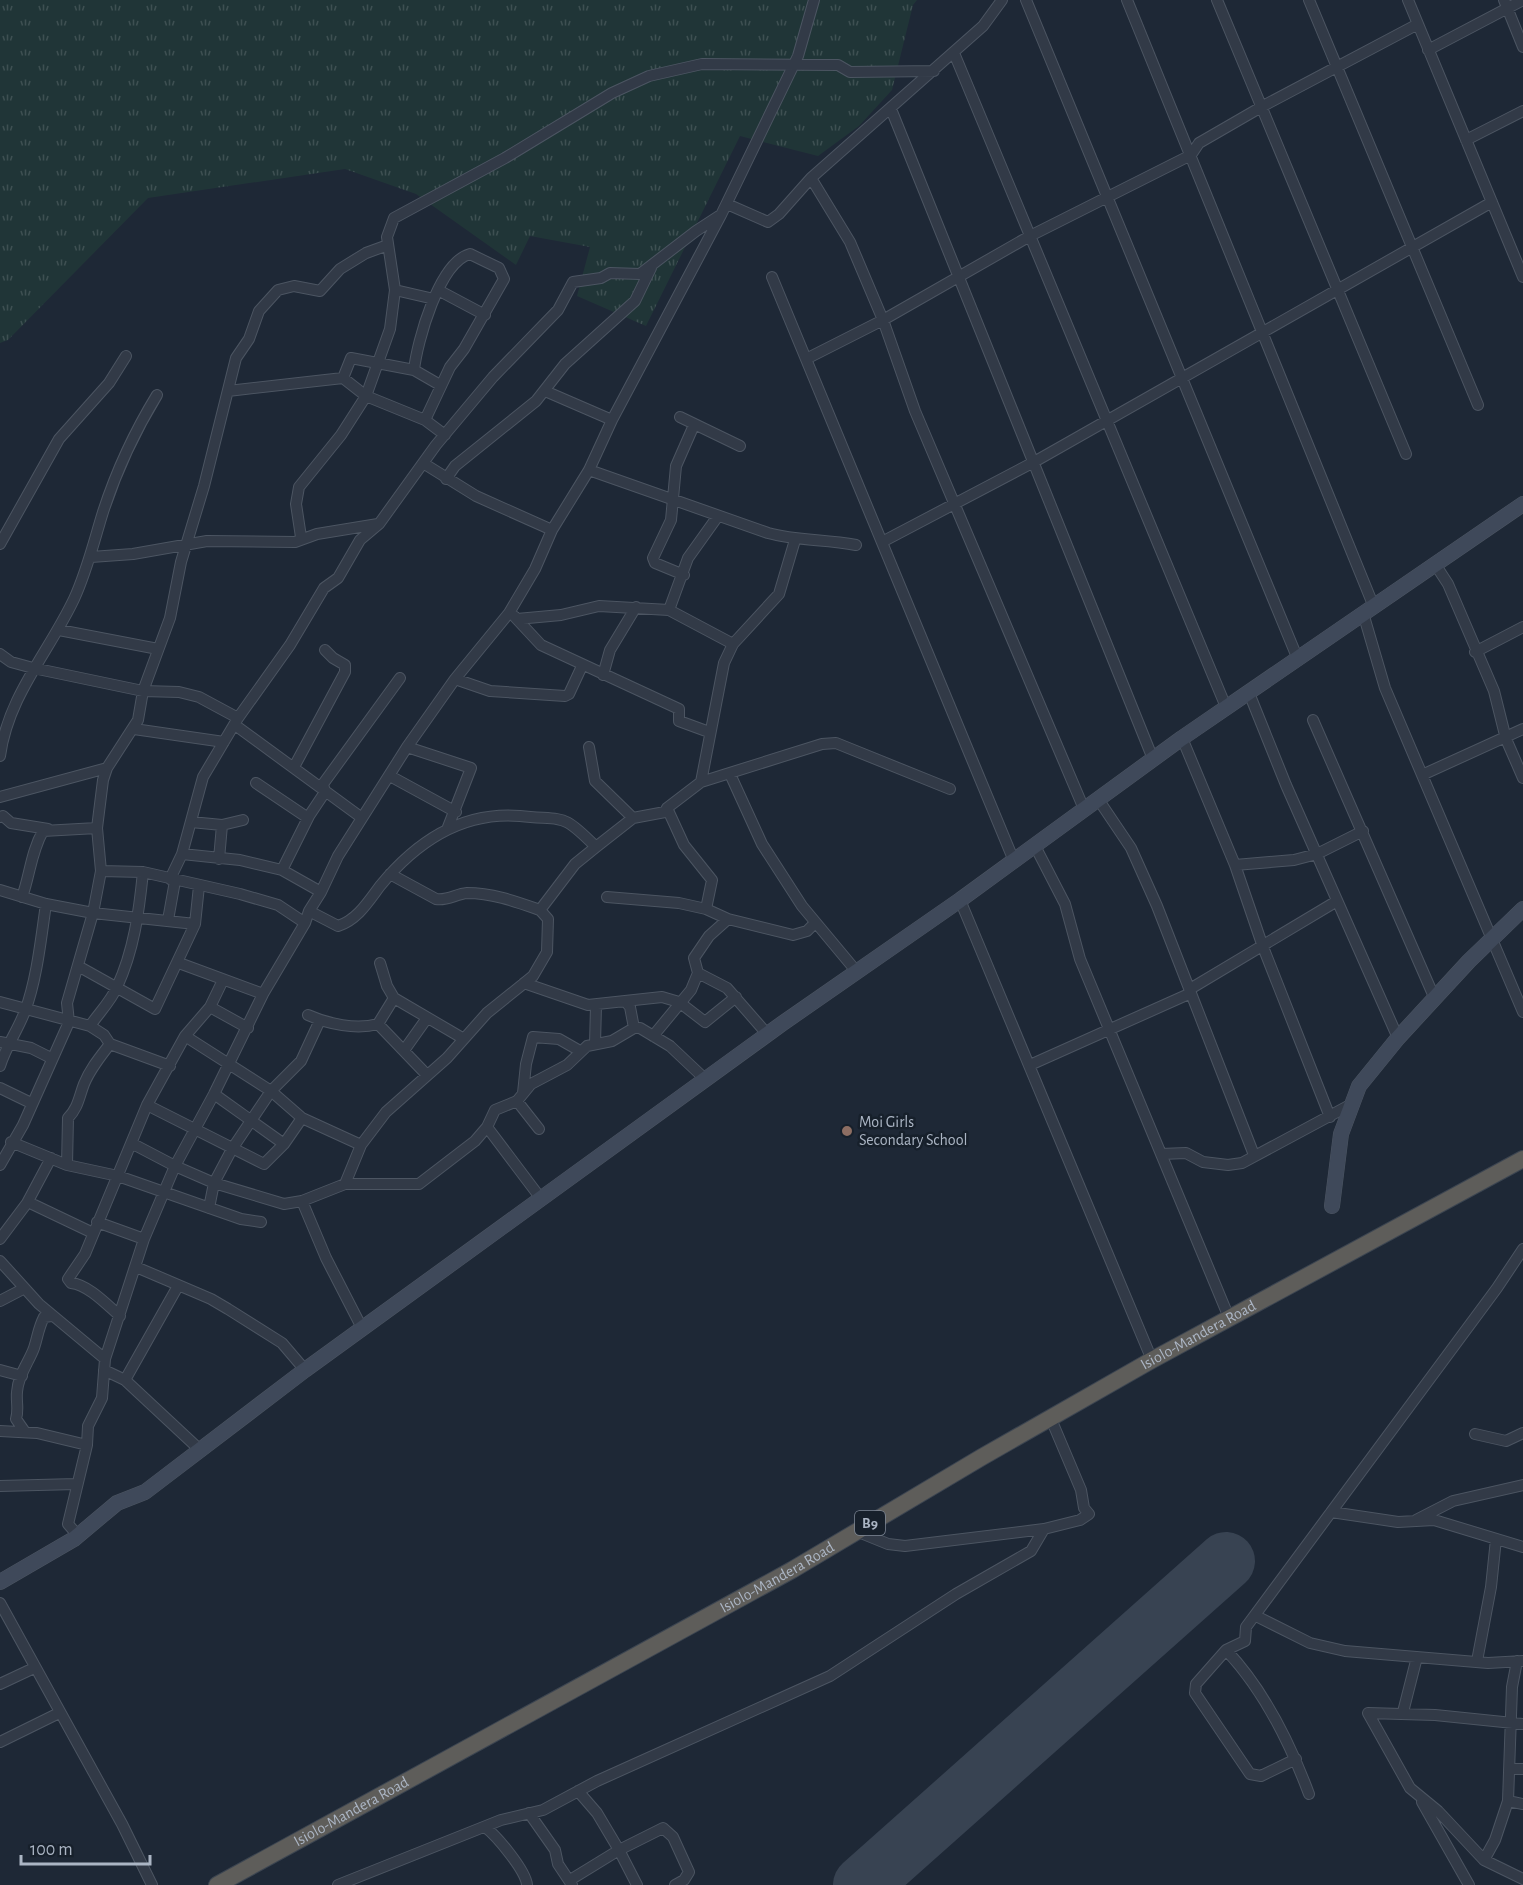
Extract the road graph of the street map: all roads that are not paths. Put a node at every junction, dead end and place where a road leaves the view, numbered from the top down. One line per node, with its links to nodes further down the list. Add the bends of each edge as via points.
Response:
1 (814, 0): 14 (street)
2 (1002, 0): 13 (street, via 989,20)
3 (1026, 0): 23 (street)
4 (1127, 0): 21 (street)
5 (1216, 0): 17 (street)
6 (1309, 0): 15 (street)
7 (1408, 0): 10 (street)
8 (1523, 0): 9 (street)
9 (1506, 4): 11 (street); 12 (street)
10 (1418, 24): 12 (street); 15 (street)
11 (1523, 47)
12 (1428, 50): 20 (street)
13 (954, 53): 16 (street); 27 (street)
14 (794, 64): 16 (street, via 838,65 850,72); 25 (street); 28 (street, via 702,64 649,76 583,110 450,190 401,213 391,224)
15 (1337, 69): 17 (street); 29 (street)
16 (934, 71): 18 (street)
17 (1263, 106): 21 (street, via 1199,143); 35 (street)
18 (891, 109): 22 (street); 31 (street)
19 (1523, 111): 20 (street)
20 (1466, 140): 24 (street)
21 (1191, 154): 23 (street); 39 (street)
22 (811, 178): 25 (street, via 768,222); 38 (street, via 850,242)
23 (1107, 196): 27 (street); 45 (street)
24 (1492, 202): 29 (street); 33 (street)
25 (727, 204): 26 (street)
26 (721, 215): 30 (street); 54 (street)
27 (1030, 236): 31 (street); 55 (street)
28 (388, 245): 34 (street); 48 (street, via 340,269 320,291 294,286 278,290 255,317 249,339 236,358)
29 (1412, 247): 35 (street); 51 (street)
30 (651, 268): 47 (street, via 635,301 565,364); 57 (street, via 640,274 610,273 573,282 558,310)
31 (958, 275): 38 (street); 60 (street)
32 (772, 277): 41 (street)
33 (1523, 277)
34 (395, 290): 36 (street); 42 (street)
35 (1337, 290): 39 (street); 59 (street)
36 (436, 294): 37 (street); 37 (street, via 464,256 478,256 504,274); 43 (street, via 420,333)
37 (485, 315): 46 (street)
38 (883, 320): 41 (street); 66 (street, via 915,411)
39 (1262, 332): 45 (street); 81 (street)
40 (126, 356): 73 (street, via 109,383 59,439)
41 (806, 359): 72 (street)
42 (381, 361): 43 (street); 44 (street, via 351,358); 50 (street)
43 (414, 370): 46 (street)
44 (343, 378): 48 (street); 50 (street)
45 (1182, 378): 55 (street); 90 (street)
46 (440, 385): 53 (street)
47 (545, 391): 54 (street); 63 (street, via 454,466)
48 (228, 392): 75 (street)
49 (157, 395): 76 (street, via 111,489)
50 (366, 396): 53 (street); 70 (street, via 299,487 296,504)
51 (1478, 405)
52 (680, 417): 56 (street)
53 (424, 420): 57 (street)
54 (612, 420): 62 (street)
55 (1107, 420): 60 (street); 98 (street)
56 (694, 425): 58 (street); 64 (street, via 676,466)
57 (445, 435): 61 (street)
58 (740, 446)
59 (1406, 454)
60 (1034, 462): 66 (street); 111 (street)
61 (423, 463): 63 (street); 68 (street)
62 (589, 470): 64 (street); 69 (street)
63 (446, 479): 69 (street)
64 (672, 500): 67 (street); 78 (street, via 671,520 653,558 655,563)
65 (1523, 504): 77 (main road)
66 (955, 505): 72 (street); 125 (street)
67 (718, 516): 71 (street); 78 (street, via 688,558)
68 (379, 524): 70 (street); 100 (street, via 360,540 338,578 324,588 291,645)
69 (552, 530): 82 (street)
70 (301, 537): 75 (street, via 295,542 207,541)
71 (795, 540): 74 (street); 85 (street, via 779,594)
72 (882, 542): 143 (street)
73 (0, 543)
74 (856, 545)
75 (185, 546): 76 (street); 86 (street, via 170,618)
76 (91, 556): 84 (street)
77 (1435, 564): 81 (main road); 88 (street, via 1448,584)
78 (684, 574): 80 (street)
79 (636, 607): 80 (street); 82 (street, via 600,606 561,615); 93 (street, via 610,650)
80 (669, 610): 85 (street)
81 (1368, 610): 90 (main road); 115 (street, via 1385,688)
82 (513, 616): 91 (street, via 542,645); 95 (street)
83 (1523, 627): 88 (street)
84 (59, 630): 86 (street); 92 (street)
85 (733, 644): 103 (street, via 721,674)
86 (158, 649): 96 (street)
87 (326, 650): 112 (street, via 345,665 345,672)
88 (1475, 652): 105 (street, via 1494,691)
89 (0, 654): 92 (street, via 11,662)
90 (1298, 657): 97 (main road)
91 (582, 666): 93 (street); 95 (street, via 565,696 490,691)
92 (33, 668): 96 (street); 106 (street)
93 (603, 675): 103 (street, via 679,709 679,721)
94 (400, 678): 121 (street, via 323,784)
95 (455, 679): 108 (street)
96 (143, 691): 100 (street, via 199,697); 101 (street)
97 (1249, 693): 98 (main road); 141 (street)
98 (1226, 707): 104 (main road)
99 (1313, 720): 137 (street)
100 (237, 721): 107 (street); 112 (street)
101 (134, 729): 107 (street); 113 (street)
102 (1523, 729): 105 (street)
103 (709, 732): 118 (street)
104 (1182, 738): 111 (main road); 144 (street)
105 (1506, 739): 115 (street); 117 (street)
106 (1, 741): 110 (street)
107 (224, 742): 132 (street, via 203,777)
108 (408, 747): 116 (street); 126 (street, via 471,768)
109 (590, 747): 130 (street, via 595,781)
110 (0, 756)
111 (1153, 759): 123 (main road)
112 (294, 767): 121 (street)
113 (107, 768): 122 (street); 135 (street)
114 (730, 774): 118 (street); 120 (street, via 836,743); 166 (street, via 755,832)
115 (1422, 775): 169 (street)
116 (390, 776): 126 (street); 129 (street)
117 (1523, 778)
118 (701, 782): 124 (street)
119 (256, 783): 128 (street)
120 (950, 789)
121 (325, 792): 128 (street); 129 (street)
122 (0, 797)
123 (1098, 799): 125 (main road); 179 (street, via 1131,848)
124 (667, 808): 130 (street, via 665,813); 158 (street, via 684,845 712,880)
125 (1084, 809): 138 (main road)
126 (456, 812): 134 (street)
127 (0, 817): 136 (street, via 11,823)
128 (308, 818): 145 (street)
129 (362, 818): 152 (street)
130 (633, 818): 139 (street)
131 (243, 820): 133 (street)
132 (191, 822): 133 (street); 140 (street)
133 (222, 825): 142 (street)
134 (448, 827): 139 (street, via 493,816 562,818); 148 (street)
135 (97, 828): 136 (street); 146 (street)
136 (48, 829): 153 (street, via 42,833 30,861)
137 (1363, 831): 141 (street); 183 (street)
138 (1035, 846): 143 (main road); 199 (street, via 1065,904 1080,959)
139 (596, 847): 160 (street, via 574,864)
140 (182, 854): 142 (street); 149 (street)
141 (1317, 854): 144 (street); 156 (street)
142 (219, 859): 145 (street)
143 (1014, 861): 155 (main road)
144 (1235, 865): 170 (street)
145 (282, 870): 152 (street)
146 (100, 871): 147 (street); 162 (street)
147 (143, 872): 149 (street); 163 (street)
148 (390, 874): 160 (street, via 436,899 480,894); 161 (street, via 350,922 338,926)
149 (173, 880): 150 (street); 165 (street)
150 (199, 886): 167 (street, via 278,905); 168 (street)
151 (0, 890): 153 (street)
152 (321, 892): 161 (street)
153 (22, 897): 157 (street)
154 (607, 897): 158 (street)
155 (960, 900): 174 (main road); 212 (street)
156 (1337, 901): 170 (street); 203 (street)
157 (46, 904): 162 (street); 189 (street)
158 (706, 909): 164 (street)
159 (1523, 909): 169 (main road)
160 (540, 910): 177 (street, via 548,919 547,952 533,976)
161 (309, 911): 167 (street)
162 (93, 913): 163 (street); 173 (street)
163 (139, 918): 165 (street); 178 (street)
164 (728, 919): 166 (street, via 793,934 807,931); 175 (street, via 709,936 694,958)
165 (168, 920): 168 (street)
166 (814, 922): 174 (street)
167 (305, 923): 180 (street)
168 (195, 924): 171 (street)
169 (1493, 938): 183 (main road); 190 (street)
170 (1263, 947): 179 (street); 224 (street)
171 (179, 963): 176 (street); 178 (street, via 154,1009)
172 (380, 963): 182 (street)
173 (78, 966): 178 (street); 194 (street, via 67,1003)
174 (857, 972): 200 (main road)
175 (698, 973): 181 (street); 186 (street, via 691,990)
176 (223, 980): 180 (street); 188 (street)
177 (524, 983): 187 (street, via 574,1002); 204 (street)
178 (116, 988): 196 (street)
179 (1190, 991): 199 (street); 236 (street)
180 (263, 994): 197 (street)
181 (736, 997): 186 (street, via 705,1022); 200 (street)
182 (394, 998): 192 (street); 195 (street)
183 (1435, 999): 203 (main road)
184 (625, 1001): 186 (street, via 662,997); 187 (street); 198 (street, via 630,1007)
185 (0, 1002): 189 (street)
186 (679, 1002): 202 (street)
187 (596, 1005): 207 (street)
188 (210, 1007): 197 (street); 201 (street)
189 (26, 1008): 194 (street); 205 (street, via 18,1031)
190 (1523, 1012)
191 (308, 1015): 193 (street)
192 (427, 1018): 204 (street); 208 (street)
193 (320, 1020): 195 (street, via 361,1026); 218 (street, via 301,1061)
194 (69, 1022): 196 (street); 210 (street)
195 (378, 1024): 208 (street)
196 (90, 1026): 206 (street)
197 (248, 1028): 211 (street)
198 (633, 1028): 202 (street); 207 (street, via 612,1041)
199 (1110, 1031): 212 (street); 235 (street)
200 (768, 1035): 216 (main road)
201 (186, 1036): 211 (street); 214 (street)
202 (653, 1036): 216 (street, via 670,1046)
203 (1398, 1038): 223 (main road, via 1359,1086)
204 (464, 1039): 215 (street)
205 (4, 1043): 210 (street, via 31,1048); 213 (street)
206 (110, 1044): 214 (street); 240 (street, via 93,1066 76,1110 68,1118)
207 (595, 1044): 209 (street)
208 (405, 1049): 215 (street)
209 (580, 1051): 220 (street, via 567,1065 537,1080); 220 (street, via 559,1039 533,1037)
210 (51, 1058): 221 (street)
211 (229, 1065): 218 (street); 219 (street)
212 (1029, 1065): 265 (street)
213 (0, 1066)
214 (170, 1066): 222 (street)
215 (426, 1074): 233 (street, via 386,1112)
216 (705, 1079): 246 (main road)
217 (0, 1088): 221 (street)
218 (271, 1091): 225 (street); 226 (street)
219 (214, 1094): 226 (street); 228 (street)
220 (520, 1097): 227 (street, via 495,1110); 229 (street)
221 (31, 1103): 230 (street)
222 (147, 1105): 228 (street); 231 (street)
223 (1350, 1105): 224 (street); 249 (main road, via 1341,1134)
224 (1330, 1117): 236 (street)
225 (302, 1118): 232 (street); 233 (street)
226 (250, 1122): 232 (street); 234 (street)
227 (487, 1127): 244 (street, via 467,1148 419,1184); 246 (street)
228 (194, 1130): 234 (street); 241 (street)
229 (539, 1130)
230 (11, 1142): 237 (street); 239 (street)
231 (133, 1144): 241 (street); 242 (street)
232 (284, 1144): 234 (street, via 264,1164)
233 (361, 1145): 244 (street)
234 (232, 1149): 243 (street)
235 (1161, 1154): 236 (street, via 1186,1153 1203,1162 1228,1165 1242,1163); 263 (street)
236 (1254, 1155)
237 (51, 1158): 240 (street); 248 (street)
238 (1523, 1159): 263 (highway, Isiolo-Mandera Road / B9)
239 (0, 1165)
240 (67, 1165): 242 (street)
241 (175, 1166): 243 (street); 245 (street)
242 (118, 1176): 245 (street); 252 (street)
243 (214, 1183): 247 (street, via 284,1204); 250 (street)
244 (345, 1184): 247 (street)
245 (166, 1191): 250 (street); 254 (street)
246 (542, 1200): 264 (main road)
247 (302, 1201): 264 (street)
248 (28, 1202): 252 (street); 253 (street)
249 (1332, 1206)
250 (209, 1208): 251 (street)
251 (261, 1222)
252 (95, 1227): 254 (street); 262 (street, via 85,1254 68,1278)
253 (0, 1239)
254 (144, 1239): 257 (street)
255 (1523, 1249): 281 (street)
256 (0, 1261): 259 (street)
257 (135, 1267): 258 (street); 262 (street)
258 (178, 1286): 268 (street, via 211,1299 282,1342); 270 (street)
259 (23, 1289): 260 (street); 261 (street)
260 (0, 1300)
261 (52, 1316): 266 (street); 269 (street, via 44,1317)
262 (120, 1316): 266 (street)
263 (1230, 1320): 265 (highway, Isiolo-Mandera Road / B9)
264 (362, 1328): 268 (main road)
265 (1152, 1360): 271 (highway, Isiolo-Mandera Road / B9)
266 (104, 1364): 270 (street); 276 (street, via 102,1398 88,1426)
267 (0, 1370): 269 (street)
268 (304, 1371): 277 (main road)
269 (22, 1376): 273 (street, via 16,1419)
270 (125, 1380): 277 (street)
271 (1051, 1419): 283 (street, via 1089,1515); 284 (highway, Isiolo-Mandera Road / B9)
272 (0, 1431): 273 (street)
273 (24, 1432): 276 (street)
274 (1523, 1433): 275 (street, via 1506,1441)
275 (1475, 1434)
276 (87, 1445): 278 (street)
277 (198, 1449): 285 (main road, via 145,1492 117,1503)
278 (76, 1484): 280 (street); 285 (street, via 68,1524)
279 (1523, 1485): 282 (street, via 1453,1501)
280 (0, 1486)
281 (1331, 1512): 282 (street); 290 (street)
282 (1413, 1522): 286 (street, via 1442,1522)
283 (1044, 1529): 284 (street, via 905,1546 888,1544); 304 (street, via 1031,1551 956,1594 830,1676)
284 (856, 1531): 316 (highway, Isiolo-Mandera Road / B9, via 792,1570)
285 (74, 1539): 288 (main road)
286 (1496, 1539): 287 (street); 293 (street)
287 (1523, 1547)
288 (0, 1582)
289 (0, 1603): 295 (street)
290 (1256, 1616): 291 (street, via 1246,1627 1245,1641); 292 (street, via 1310,1643 1345,1651)
291 (1226, 1650): 301 (street, via 1249,1674); 301 (street, via 1197,1684 1195,1692 1250,1774 1261,1776)
292 (1417, 1657): 293 (street); 298 (street)
293 (1477, 1661): 294 (street)
294 (1520, 1661): 299 (street)
295 (34, 1668): 296 (street); 297 (street)
296 (0, 1684)
297 (59, 1713): 300 (street); 315 (street)
298 (1403, 1713): 299 (street); 306 (street, via 1368,1713 1391,1758)
299 (1517, 1724): 302 (street)
300 (0, 1742)
301 (1296, 1759): 305 (street)
302 (1509, 1768): 303 (street); 307 (street)
303 (1523, 1769)
304 (578, 1791): 309 (street); 311 (street, via 597,1813)
305 (1309, 1794)
306 (1420, 1799): 312 (street, via 1438,1811); 321 (street)
307 (1509, 1801): 308 (street); 312 (street)
308 (1523, 1804)
309 (529, 1814): 310 (street); 314 (street, via 555,1850 558,1864)
310 (485, 1827): 317 (street); 318 (street, via 495,1834 525,1876)
311 (619, 1850): 314 (street); 319 (street); 320 (street, via 667,1828 689,1872)
312 (1484, 1860): 313 (street)
313 (1523, 1879)
314 (571, 1883)
315 (152, 1885)
316 (217, 1885)
317 (338, 1885)
318 (527, 1885)
319 (637, 1885)
320 (675, 1885)
321 (1469, 1885)

